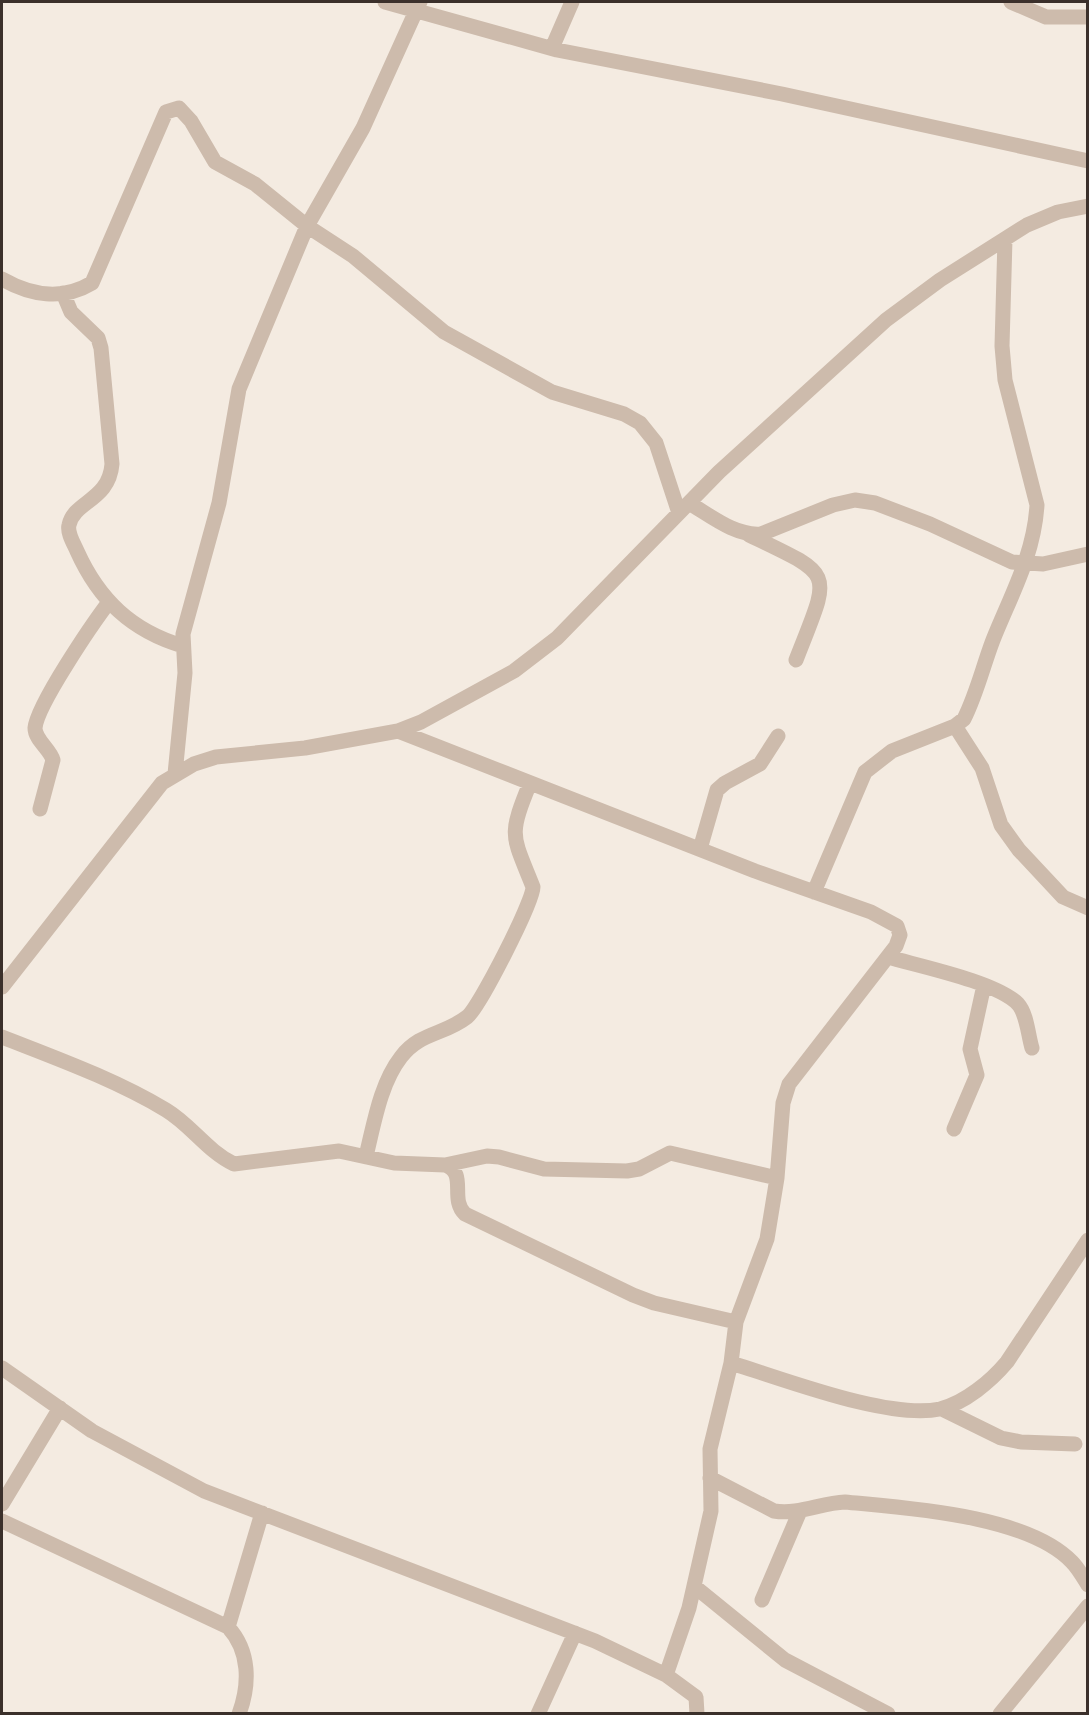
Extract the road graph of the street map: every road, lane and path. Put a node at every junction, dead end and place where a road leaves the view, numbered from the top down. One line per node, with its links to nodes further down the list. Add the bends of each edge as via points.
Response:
1 (385, 2): 4 (street)
2 (572, 2): 6 (street)
3 (1011, 2): 5 (street, via 1047,16)
4 (418, 6): 6 (street); 9 (street, via 363,128)
5 (1088, 17)
6 (552, 48): 7 (street)
7 (1088, 161)
8 (1088, 206): 10 (street, via 1058,212)
9 (307, 226): 12 (street, via 255,184 215,162 185,112 172,108 162,119 98,273 92,283); 13 (street, via 368,267 444,332 552,392 624,414 640,423 656,443); 18 (street, via 239,389 219,503 190,603)
10 (1005, 239): 13 (street, via 886,320); 16 (street, via 1005,380 1037,505)
11 (2, 279): 12 (street, via 34,293)
12 (63, 293): 17 (street, via 71,312 98,338 101,348 111,476 106,488 74,516 69,532 86,570)
13 (684, 508): 14 (street); 21 (street, via 540,652 514,671)
14 (749, 535): 16 (street, via 855,500 875,503); 19 (street, via 800,559 818,574 822,591)
15 (1088, 554): 16 (street)
16 (1026, 565): 20 (street, via 970,707)
17 (109, 602): 18 (street, via 154,637); 25 (street, via 81,638 38,718 37,735 53,760)
18 (183, 646): 23 (street, via 185,673)
19 (796, 660)
20 (955, 726): 27 (street, via 892,751 865,772); 28 (street, via 982,768 1001,825 1019,850 1063,897)
21 (398, 731): 23 (street, via 305,748 216,757); 24 (street)
22 (778, 736): 26 (street, via 760,764 717,790)
23 (175, 774): 31 (street, via 162,783)
24 (530, 783): 26 (street); 35 (street, via 514,830 533,887 523,918 474,1010 455,1025 414,1043 394,1067 380,1101)
25 (40, 809)
26 (700, 849): 27 (street)
27 (814, 892): 29 (street, via 872,912 897,926 897,946)
28 (1088, 908)
29 (888, 957): 30 (street); 37 (street, via 789,1084 783,1103)
30 (984, 985): 33 (street, via 1018,1004); 34 (street, via 970,1049 977,1075)
31 (2, 987)
32 (2, 1037): 35 (street, via 127,1087 169,1112 234,1164 339,1151)
33 (1032, 1048)
34 (954, 1129)
35 (366, 1156): 36 (street, via 406,1164)
36 (445, 1165): 37 (street, via 487,1156 544,1169 627,1171 670,1153); 39 (street, via 457,1172 458,1202 465,1214 654,1303)
37 (777, 1178): 39 (street, via 767,1239)
38 (1088, 1240): 43 (street, via 992,1380)
39 (736, 1322): 40 (street)
40 (731, 1363): 43 (street, via 877,1407 915,1411); 45 (street, via 710,1449)
41 (2, 1368): 42 (street)
42 (60, 1408): 46 (street); 48 (street, via 92,1431 204,1491)
43 (942, 1408): 44 (street, via 1001,1438)
44 (1075, 1444)
45 (710, 1478): 47 (street, via 774,1511); 51 (street, via 711,1511)
46 (2, 1504)
47 (800, 1511): 50 (street, via 845,1502 963,1516 1001,1525 1065,1556); 52 (street)
48 (262, 1513): 54 (street); 55 (street)
49 (2, 1521): 54 (street)
50 (1088, 1585)
51 (694, 1586): 56 (street); 60 (street, via 785,1660)
52 (762, 1600)
53 (1088, 1606): 61 (street)
54 (228, 1627): 57 (street, via 242,1645 247,1682)
55 (575, 1633): 56 (street); 58 (street)
56 (666, 1675): 59 (street, via 696,1696)
57 (239, 1713)
58 (538, 1713)
59 (697, 1713)
60 (888, 1713)
61 (1000, 1713)

